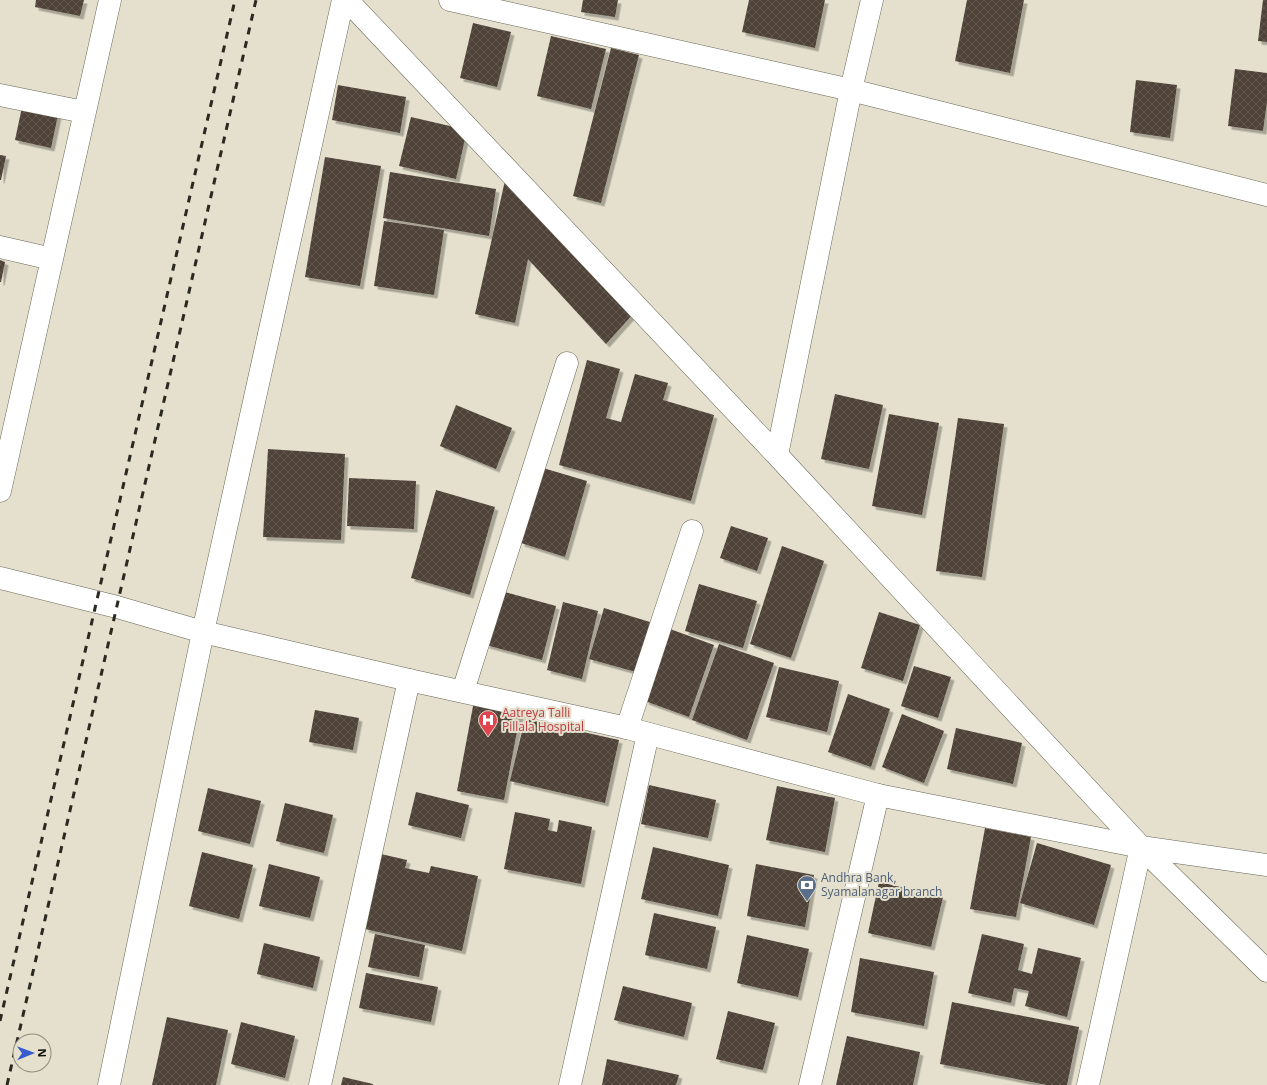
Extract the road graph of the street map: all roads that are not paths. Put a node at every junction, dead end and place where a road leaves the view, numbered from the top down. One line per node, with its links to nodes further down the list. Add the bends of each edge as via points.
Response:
1 (110, 0): 8 (street)
2 (343, 0): 17 (street)
3 (347, 0): 13 (street)
4 (450, 0): 6 (street)
5 (872, 0): 6 (street)
6 (850, 90): 9 (street); 13 (street)
7 (0, 95): 8 (street)
8 (84, 112): 11 (street)
9 (1267, 194)
10 (0, 247): 11 (street)
11 (52, 259): 14 (street)
12 (567, 363): 19 (street)
13 (777, 455): 23 (street)
14 (0, 491)
15 (692, 531): 20 (street)
16 (0, 578): 17 (street)
17 (203, 632): 18 (street); 26 (street)
18 (409, 680): 19 (street); 27 (street)
19 (463, 691): 20 (street)
20 (627, 728): 21 (street)
21 (648, 734): 22 (street); 28 (street)
22 (878, 795): 23 (street); 29 (street)
23 (1141, 848): 24 (street); 25 (street); 30 (street)
24 (1267, 865)
25 (1267, 971)
26 (109, 1085)
27 (320, 1085)
28 (570, 1085)
29 (810, 1085)
30 (1088, 1085)

